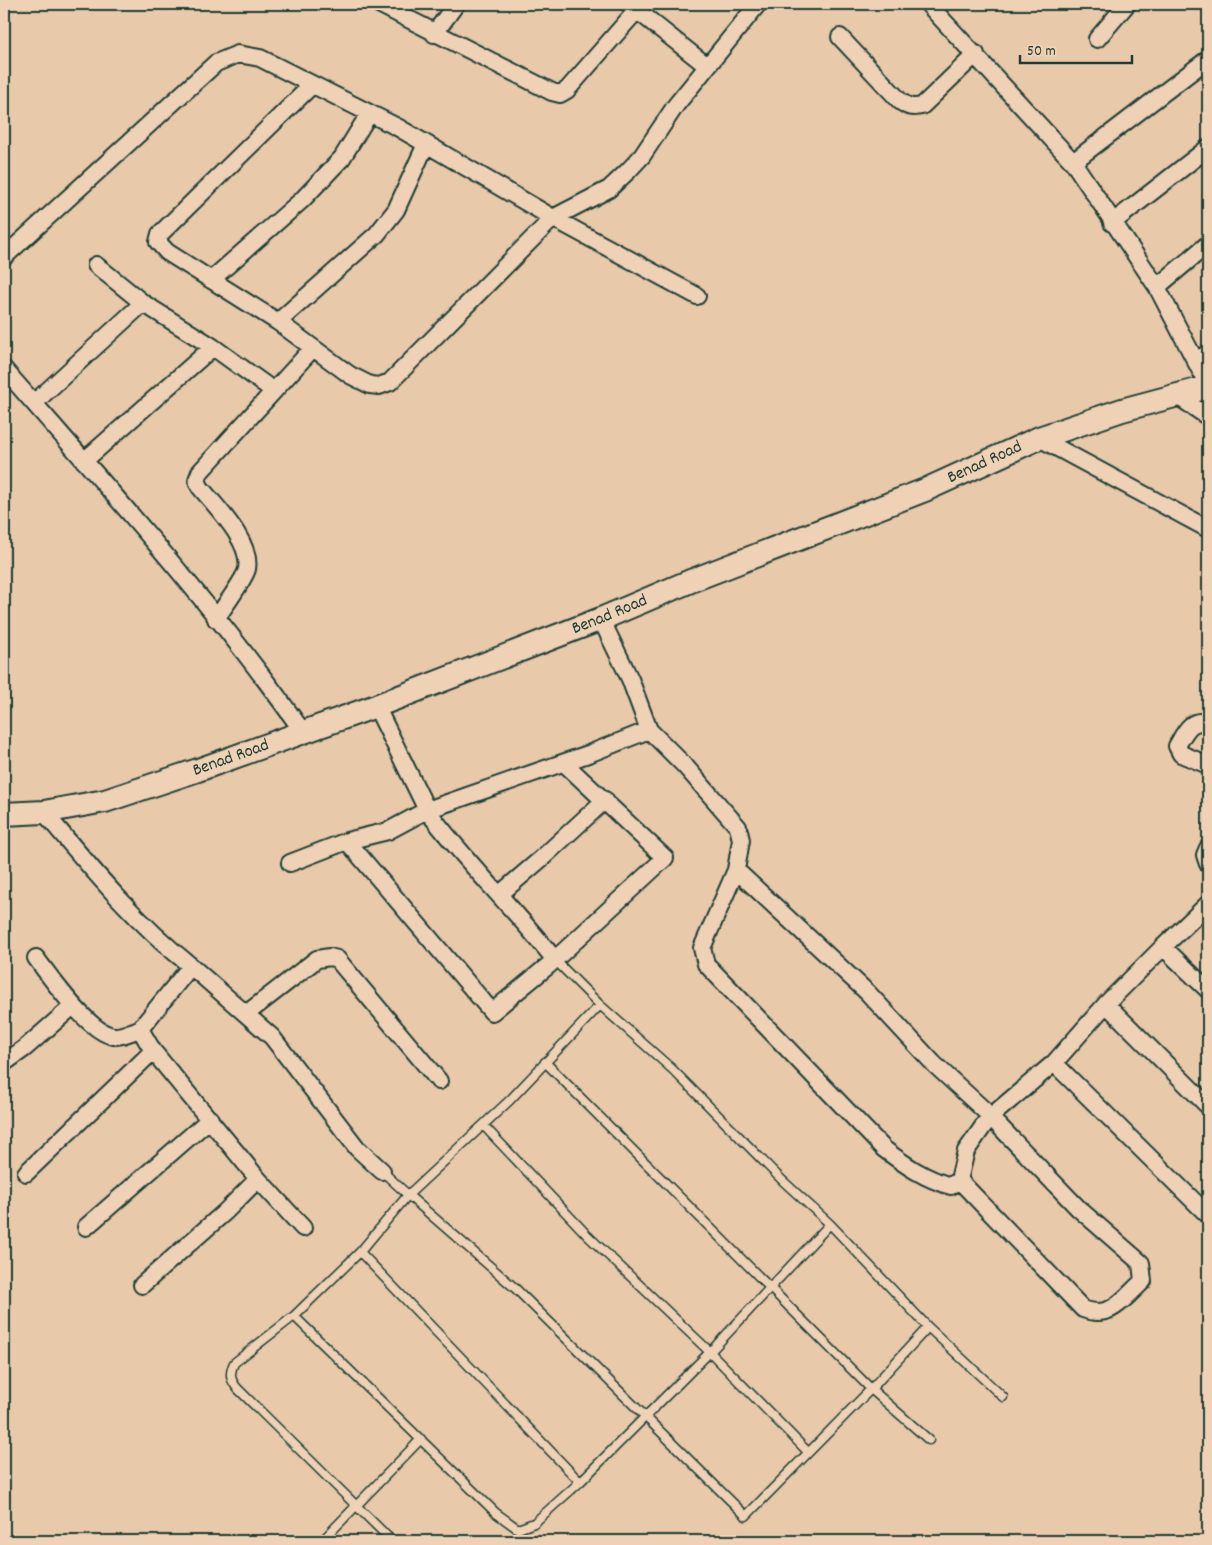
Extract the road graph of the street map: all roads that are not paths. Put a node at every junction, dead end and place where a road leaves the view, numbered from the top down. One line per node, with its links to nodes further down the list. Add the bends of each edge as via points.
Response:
1 (379, 4): 7 (street)
2 (456, 4): 7 (street)
3 (758, 4): 12 (street)
4 (928, 4): 10 (street)
5 (1127, 4): 9 (street)
6 (633, 7): 7 (street, via 567,90 560,94); 12 (street)
7 (434, 34)
8 (840, 37): 10 (street, via 900,101 914,108 922,106)
9 (1096, 39)
10 (976, 54): 17 (street)
11 (1208, 59): 17 (street)
12 (707, 66): 18 (street, via 628,171 609,189)
13 (312, 85): 14 (street); 21 (street, via 260,58 238,54 216,63); 23 (street, via 160,234 158,242 162,248)
14 (369, 114): 15 (street); 23 (street, via 342,158 302,200)
15 (426, 144): 18 (street); 27 (street, via 396,210 377,234)
16 (1208, 148): 19 (street)
17 (1073, 162): 19 (street)
18 (553, 218): 25 (street); 29 (street, via 390,382 370,385 350,375)
19 (1112, 223): 24 (street)
20 (1208, 244): 24 (street)
21 (4, 257)
22 (96, 265): 26 (street)
23 (211, 280): 27 (street)
24 (1157, 287): 30 (street)
25 (697, 296)
26 (143, 303): 28 (street); 35 (street)
27 (278, 322): 29 (street)
28 (213, 347): 33 (street); 38 (street)
29 (313, 348): 33 (street)
30 (1202, 357): 32 (street)
31 (4, 369): 35 (street)
32 (1208, 386): 34 (main road, Benad Road)
33 (274, 390): 40 (street, via 200,472 197,480 240,539 247,556 247,571)
34 (1176, 395): 36 (street); 37 (main road, Benad Road)
35 (34, 403): 38 (street)
36 (1208, 418)
37 (1039, 438): 39 (street); 41 (main road, Benad Road, via 925,490 692,580)
38 (84, 461): 40 (street, via 148,533)
39 (1208, 529)
40 (216, 619): 45 (street, via 260,671)
41 (601, 619): 42 (main road, Benad Road); 44 (street, via 630,679)
42 (376, 706): 45 (main road, Benad Road); 49 (street)
43 (1208, 724): 47 (street, via 1192,724 1177,746 1181,754)
44 (649, 730): 46 (street); 56 (street, via 738,826 740,840)
45 (303, 732): 50 (main road, Benad Road, via 105,801)
46 (564, 762): 48 (street); 49 (street)
47 (1208, 765)
48 (605, 800): 57 (street); 61 (street, via 665,858)
49 (427, 810): 52 (street, via 388,831); 57 (street, via 452,844)
50 (44, 812): 51 (main road, Benad Road); 62 (street, via 102,882 164,944)
51 (4, 814)
52 (347, 841): 54 (street); 61 (street, via 492,1012)
53 (1208, 848): 55 (street, via 1205,855)
54 (290, 862)
55 (1208, 864)
56 (736, 870): 75 (street, via 868,993); 81 (street, via 702,948 706,964 884,1149 907,1167 936,1182 951,1186)
57 (500, 894): 61 (street)
58 (1208, 904): 59 (street)
59 (1163, 947): 63 (street); 64 (street)
60 (36, 958): 66 (street)
61 (555, 960): 65 (lane)
62 (191, 966): 67 (street); 68 (street)
63 (1208, 990)
64 (1106, 1004): 72 (street); 74 (street)
65 (600, 1005): 70 (lane); 84 (lane, via 672,1069)
66 (73, 1006): 68 (street, via 100,1032 115,1037); 71 (street)
67 (246, 1014): 73 (street, via 317,960 337,959); 78 (street, via 272,1037 357,1148)
68 (140, 1029): 69 (street)
69 (153, 1051): 76 (street); 79 (street)
70 (545, 1062): 77 (lane); 89 (lane)
71 (4, 1063)
72 (1054, 1064): 75 (street); 83 (street)
73 (439, 1080)
74 (1208, 1106)
75 (989, 1118): 81 (street, via 966,1151); 81 (street, via 1079,1209 1141,1263 1143,1281 1109,1312 1096,1314 1083,1309)
76 (210, 1119): 80 (street); 85 (street)
77 (484, 1126): 82 (lane); 92 (lane, via 588,1236)
78 (382, 1171): 82 (lane)
79 (26, 1172)
80 (258, 1179): 86 (street); 88 (street, via 226,1212)
81 (959, 1180)
82 (408, 1195): 87 (lane); 95 (lane, via 516,1289)
83 (1208, 1215)
84 (830, 1224): 89 (lane); 91 (lane)
85 (86, 1227)
86 (304, 1228)
87 (360, 1252): 90 (lane); 99 (lane)
88 (142, 1285)
89 (770, 1288): 92 (lane); 93 (lane)
90 (294, 1316): 96 (lane); 100 (lane, via 234,1363 231,1381)
91 (928, 1327): 93 (lane); 94 (lane)
92 (710, 1352): 95 (lane); 98 (lane)
93 (871, 1389): 97 (lane); 98 (lane)
94 (1003, 1397)
95 (644, 1416): 98 (lane, via 746,1516); 99 (lane)
96 (421, 1440): 99 (lane, via 496,1513 518,1528 534,1523); 100 (lane)
97 (930, 1440)
98 (808, 1452)
99 (580, 1482)
100 (356, 1506): 101 (lane); 102 (lane)
101 (322, 1541)
102 (392, 1541)

